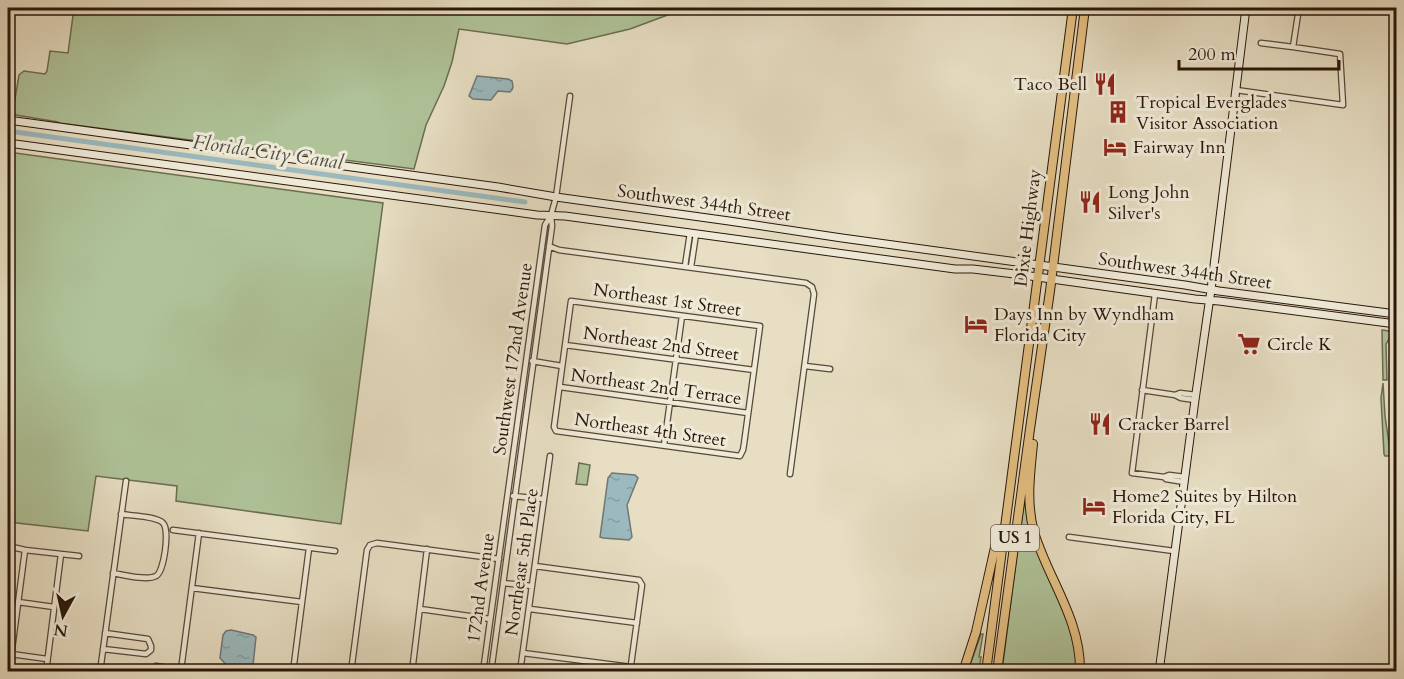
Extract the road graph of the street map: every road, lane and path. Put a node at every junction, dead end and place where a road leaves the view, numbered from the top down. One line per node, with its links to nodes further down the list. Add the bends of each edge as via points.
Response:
1 (1073, 8): 18 (highway, Dixie Highway / US 1)
2 (1085, 8): 21 (highway, Dixie Highway / US 1)
3 (1246, 8): 7 (main road)
4 (1299, 8): 6 (street)
5 (1261, 43): 6 (street)
6 (1293, 47): 7 (street, via 1340,54 1343,105)
7 (1236, 90): 24 (main road)
8 (570, 96): 11 (street, Southwest 172nd Avenue)
9 (8, 120): 11 (main road, Southwest 344th Street)
10 (8, 143): 12 (main road, Southwest 344th Street)
11 (556, 197): 12 (street, Southwest 172nd Avenue); 14 (main road, Southwest 344th Street)
12 (551, 215): 13 (main road, Southwest 344th Street); 15 (street, Southwest 172nd Avenue); 32 (street, Southwest 172nd Avenue, via 545,225)
13 (693, 234): 16 (main road, Southwest 344th Street); 19 (street); 20 (street)
14 (843, 238): 16 (main road); 17 (main road); 18 (main road, Southwest 344th Street)
15 (549, 246): 19 (street); 34 (street, Southwest 172nd Avenue)
16 (837, 253): 17 (main road, Southwest 344th Street)
17 (846, 254): 22 (main road, Southwest 344th Street)
18 (1038, 265): 21 (main road, Southwest 344th Street); 22 (highway, Dixie Highway / US 1)
19 (685, 267): 20 (street)
20 (691, 267): 36 (street, via 809,285 814,294)
21 (1053, 267): 23 (highway, Dixie Highway / US 1); 24 (main road, Southwest 344th Street)
22 (1038, 277): 23 (main road, Southwest 344th Street); 56 (highway, Dixie Highway / US 1)
23 (1052, 279): 25 (main road, Southwest 344th Street); 43 (highway, Dixie Highway / US 1)
24 (1211, 290): 27 (main road); 28 (main road, Southwest 344th Street)
25 (1155, 294): 27 (main road, Southwest 344th Street); 40 (street)
26 (1396, 295): 28 (street)
27 (1210, 300): 30 (main road, Southwest 344th Street); 41 (main road)
28 (1395, 314)
29 (682, 316): 31 (street, Northeast 1st Street, via 571,301); 33 (street); 38 (street, Northeast 1st Street, via 760,326)
30 (1396, 324)
31 (565, 345): 33 (street, Northeast 2nd Street); 35 (street)
32 (527, 360): 34 (street); 50 (street, Southwest 172nd Avenue)
33 (676, 360): 38 (street, Northeast 2nd Street); 42 (street)
34 (533, 361): 35 (street); 51 (street, Southwest 172nd Avenue)
35 (562, 366): 39 (street)
36 (805, 366): 37 (street); 47 (street)
37 (830, 369)
38 (754, 370): 44 (street)
39 (560, 387): 42 (street, Northeast 2nd Terrace); 45 (street, Northeast 4th Street, via 556,431)
40 (1142, 390): 41 (street); 48 (street, via 1132,473)
41 (1195, 397): 48 (main road)
42 (670, 402): 44 (street, Northeast 2nd Terrace); 45 (street)
43 (1033, 405): 102 (highway, US 1); 103 (highway, via 1030,514 1074,628)
44 (748, 413): 45 (street, Northeast 4th Street, via 740,456)
45 (664, 445)
46 (550, 456): 52 (street, Northeast 5th Place)
47 (790, 474)
48 (1184, 479): 65 (main road)
49 (126, 481): 55 (street)
50 (507, 496): 51 (street); 53 (street, Southwest 172nd Avenue)
51 (515, 496): 52 (street); 54 (street, Southwest 172nd Avenue)
52 (544, 499): 69 (street, Northeast 5th Place)
53 (506, 508): 68 (street, 172nd Avenue)
54 (513, 508): 71 (street, 172nd Avenue)
55 (122, 514): 70 (street); 70 (street, via 156,519 165,525 162,569 157,576 148,578)
56 (1005, 524): 100 (highway, via 998,534); 101 (highway, US 1)
57 (173, 530): 58 (street)
58 (199, 533): 61 (street); 73 (street)
59 (1069, 537): 65 (street)
60 (8, 546): 63 (street)
61 (309, 548): 64 (street); 75 (street)
62 (427, 549): 68 (street); 77 (street); 95 (street, via 370,545)
63 (25, 550): 66 (street); 74 (street)
64 (335, 551)
65 (1174, 551): 104 (main road)
66 (61, 554): 67 (street); 76 (street)
67 (79, 556)
68 (499, 559): 79 (street, 172nd Avenue)
69 (535, 566): 72 (street, Northeast 5th Place); 80 (street, via 639,580 642,585)
70 (113, 573): 81 (street)
71 (503, 583): 72 (street); 98 (street, 172nd Avenue)
72 (532, 586): 78 (street, Northeast 5th Place)
73 (192, 588): 75 (street); 88 (street)
74 (18, 602): 76 (street); 84 (street)
75 (302, 602): 94 (street)
76 (54, 608): 85 (street)
77 (420, 609): 79 (street); 89 (street)
78 (530, 609): 80 (street); 83 (street, Northeast 5th Place)
79 (490, 619): 97 (street, 172nd Avenue)
80 (637, 623): 87 (street)
81 (105, 633): 82 (street); 82 (street, via 148,639 151,650 146,654)
82 (103, 649): 92 (street)
83 (523, 653): 87 (street); 99 (street, Northeast 5th Place)
84 (11, 654): 85 (street); 90 (street)
85 (47, 659): 91 (street)
86 (156, 666): 88 (street)
87 (631, 669)
88 (181, 670): 93 (street)
89 (412, 670): 96 (street)
90 (9, 672)
91 (46, 672)
92 (100, 672)
93 (194, 672)
94 (293, 672)
95 (351, 672)
96 (430, 672)
97 (483, 672)
98 (491, 672)
99 (520, 672)
100 (963, 672)
101 (986, 672)
102 (997, 672)
103 (1080, 672)
104 (1159, 672)

